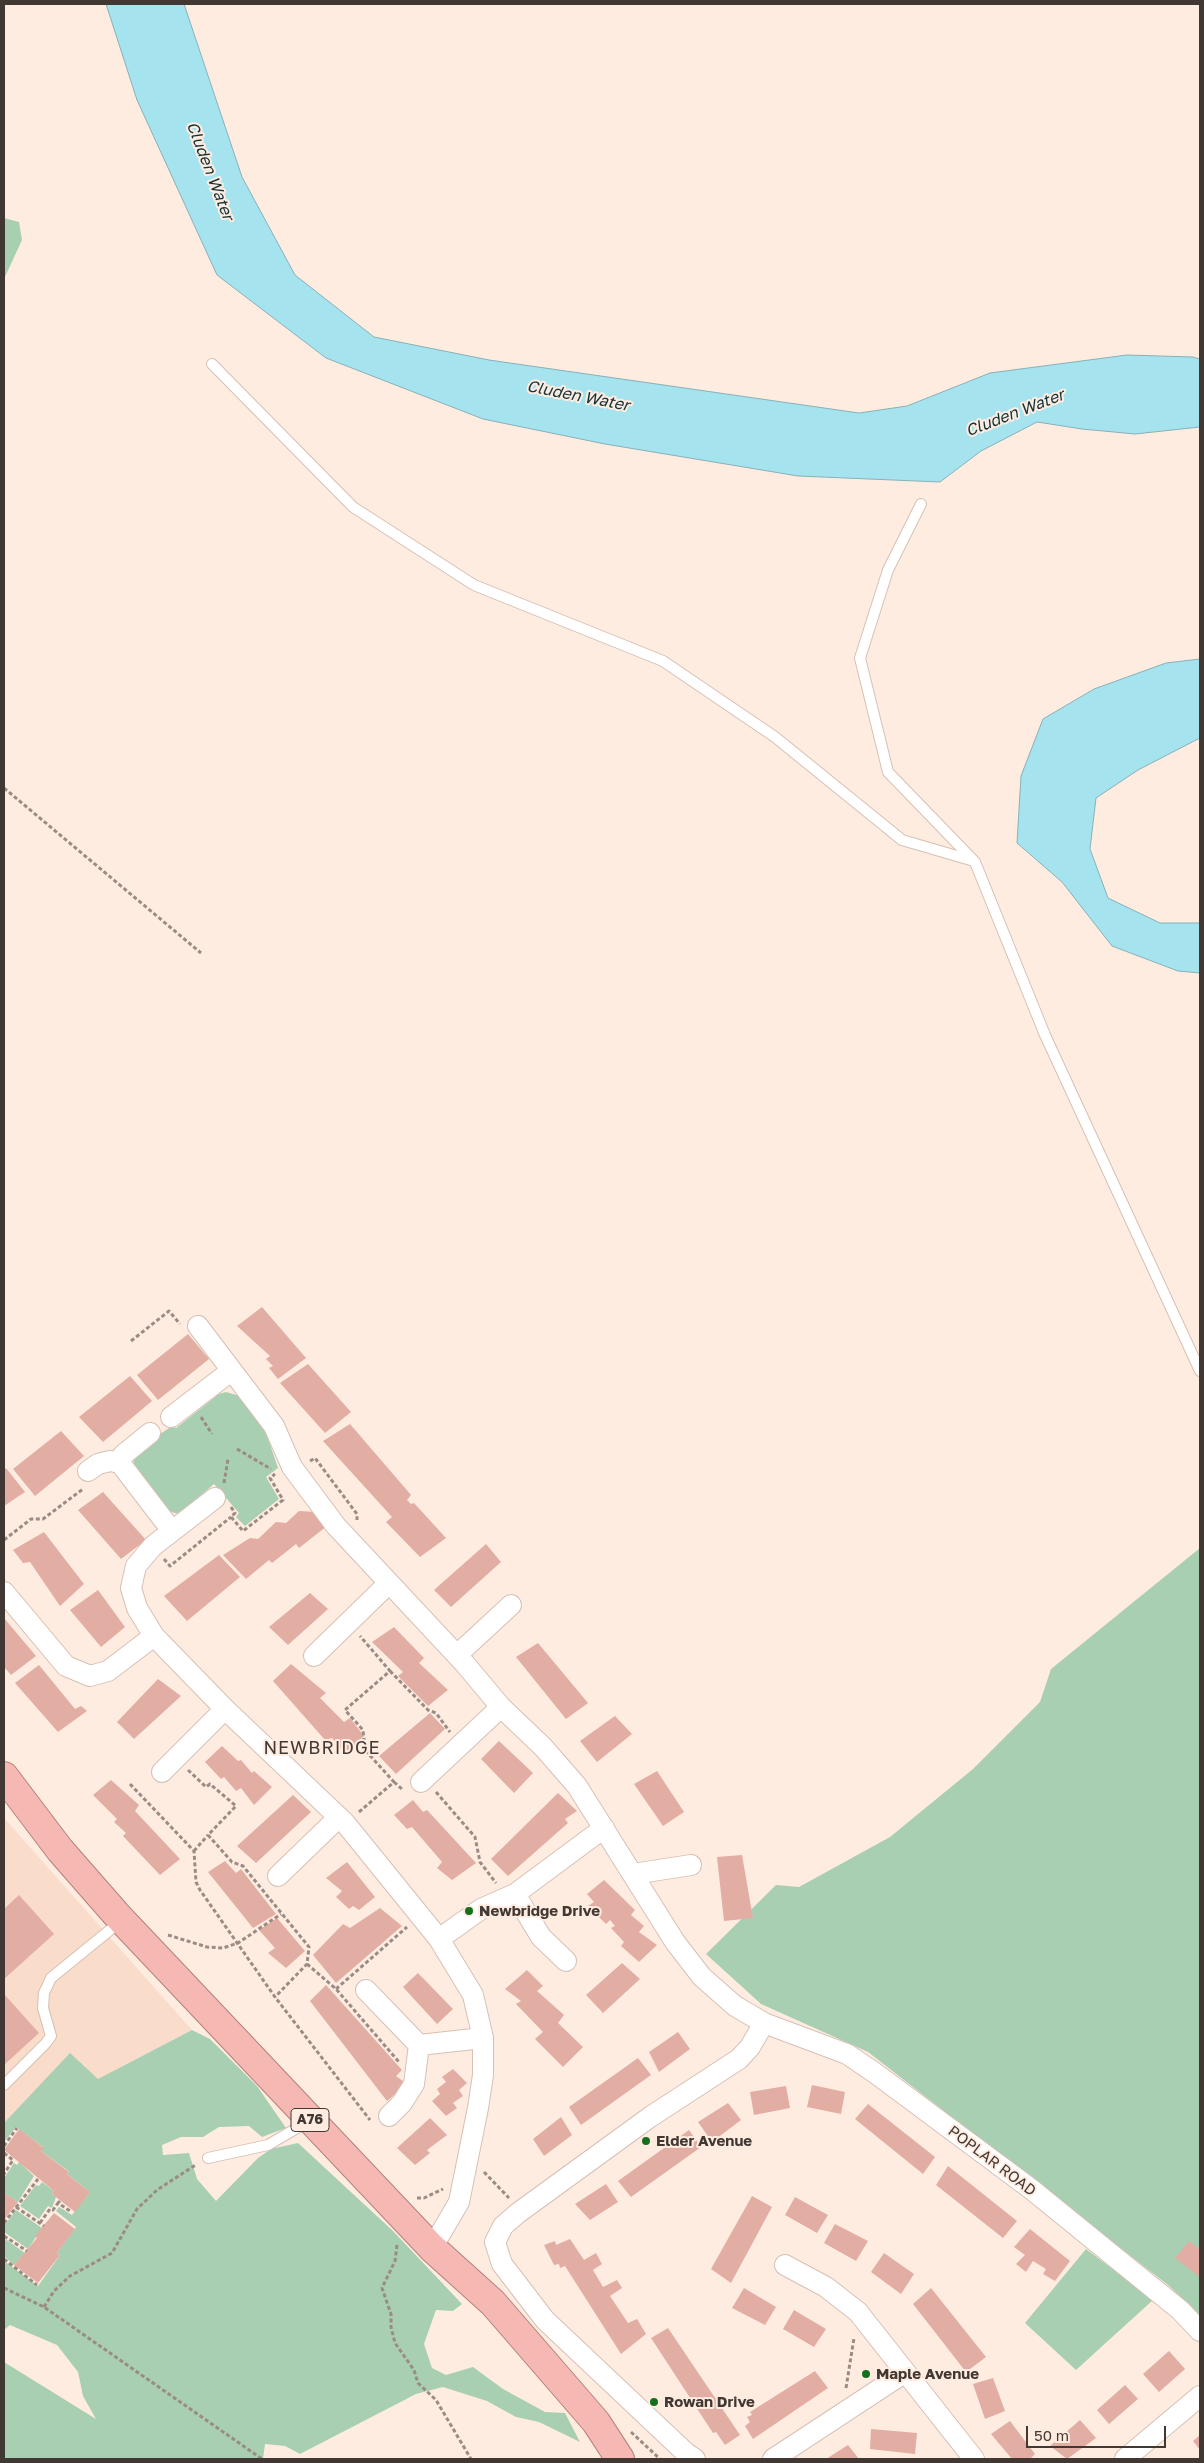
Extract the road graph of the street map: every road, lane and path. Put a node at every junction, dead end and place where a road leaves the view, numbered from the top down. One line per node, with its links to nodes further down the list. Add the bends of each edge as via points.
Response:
1 (212, 364): 4 (lane, via 353,508 474,585 664,661 775,737 902,840)
2 (921, 504): 4 (lane, via 888,570 860,658 888,772)
3 (4, 788): 5 (path)
4 (975, 862): 9 (lane, via 1046,1035)
5 (201, 953)
6 (198, 1326): 7 (path, via 193,1318 181,1326 169,1312); 8 (street)
7 (131, 1341)
8 (231, 1371): 10 (street); 20 (street, via 274,1426 292,1467 314,1498)
9 (1200, 1371)
10 (171, 1417)
11 (150, 1433): 13 (street, via 123,1455)
12 (237, 1449): 16 (path, via 277,1473 270,1478 283,1500 244,1530)
13 (120, 1463): 14 (street, via 98,1464); 17 (street)
14 (89, 1477): 18 (path, via 43,1519 31,1519)
15 (222, 1501): 16 (path, via 235,1513); 17 (street)
16 (231, 1517): 19 (path, via 170,1566)
17 (172, 1531): 19 (street)
18 (4, 1540)
19 (153, 1546): 24 (street, via 136,1566 131,1588 137,1608)
20 (388, 1584): 23 (street); 25 (street)
21 (4, 1592): 24 (street, via 66,1666 90,1676 108,1671)
22 (511, 1605): 25 (street)
23 (348, 1622): 26 (street); 27 (path)
24 (154, 1636): 29 (street)
25 (457, 1655): 28 (street)
26 (314, 1656)
27 (390, 1671): 30 (path, via 428,1710 436,1713); 33 (path, via 345,1710 363,1730 365,1750)
28 (501, 1707): 30 (street); 37 (street, via 543,1747 577,1786)
29 (225, 1709): 31 (street); 36 (street)
30 (460, 1746): 35 (street)
31 (168, 1765): 38 (path, via 206,1787 210,1784 236,1806)
32 (4, 1776): 46 (highway, A76, via 60,1850)
33 (394, 1782): 35 (path); 36 (path)
34 (130, 1784): 39 (path)
35 (419, 1787): 43 (path, via 475,1837 480,1862)
36 (342, 1820): 42 (street); 45 (street)
37 (604, 1828): 41 (street); 43 (street)
38 (208, 1835): 39 (path); 44 (path, via 232,1862 243,1866)
39 (194, 1851): 49 (path, via 196,1882)
40 (691, 1865): 41 (street)
41 (633, 1874): 55 (street, via 675,1942 702,1977 735,2006)
42 (278, 1876)
43 (511, 1896): 48 (street, via 481,1909); 50 (street, via 541,1937)
44 (281, 1914): 49 (path); 51 (path, via 309,1947)
45 (419, 1917): 48 (street); 52 (path)
46 (122, 1920): 59 (lane, via 51,1978 44,1993 43,2008 51,2036); 60 (highway, A76)
47 (160, 1935): 49 (path, via 171,1935 207,1948 223,1948)
48 (439, 1939): 56 (street, via 473,1995)
49 (238, 1943): 54 (path)
50 (566, 1961)
51 (307, 1964): 52 (path); 54 (path)
52 (336, 1989): 58 (path, via 404,2068)
53 (366, 1990): 57 (street)
54 (276, 1997): 61 (path)
55 (764, 2023): 83 (street, POPLAR ROAD, via 847,2054 876,2072 1031,2189 1180,2310); 90 (street, via 739,2059 650,2117 518,2213 498,2233 495,2242 502,2264 545,2320)
56 (483, 2038): 57 (street); 75 (street, via 484,2075 469,2162 459,2202)
57 (419, 2044): 58 (street)
58 (416, 2070): 61 (street, via 414,2084 402,2103)
59 (4, 2085)
60 (310, 2120): 65 (lane, via 268,2145); 70 (highway, A76)
61 (382, 2121)
62 (17, 2128): 63 (path)
63 (4, 2146)
64 (4, 2153): 66 (path, via 13,2160)
65 (208, 2158): 81 (path, via 157,2190 137,2209 112,2253 70,2276 54,2291)
66 (4, 2174)
67 (38, 2179): 68 (path)
68 (16, 2206): 71 (path); 72 (path)
69 (72, 2210): 72 (path, via 59,2202)
70 (406, 2221): 75 (highway, A76); 88 (path, via 397,2236 395,2261 382,2288 391,2314 391,2327 418,2383 436,2400)
71 (4, 2223)
72 (40, 2223): 73 (path)
73 (44, 2226)
74 (4, 2236): 76 (path)
75 (432, 2248): 89 (highway, A76, via 493,2303 596,2422)
76 (27, 2251)
77 (4, 2259): 79 (path)
78 (785, 2265): 82 (street, via 826,2287)
79 (37, 2285)
80 (4, 2288): 81 (path)
81 (44, 2307): 87 (path)
82 (858, 2312): 84 (street); 86 (path, via 844,2401)
83 (1200, 2331)
84 (904, 2373): 86 (street); 92 (street)
85 (1200, 2396): 93 (street)
86 (849, 2409): 91 (street)
87 (262, 2459)
88 (471, 2459)
89 (620, 2459)
90 (695, 2459)
91 (772, 2459)
92 (974, 2459)
93 (1126, 2459)

